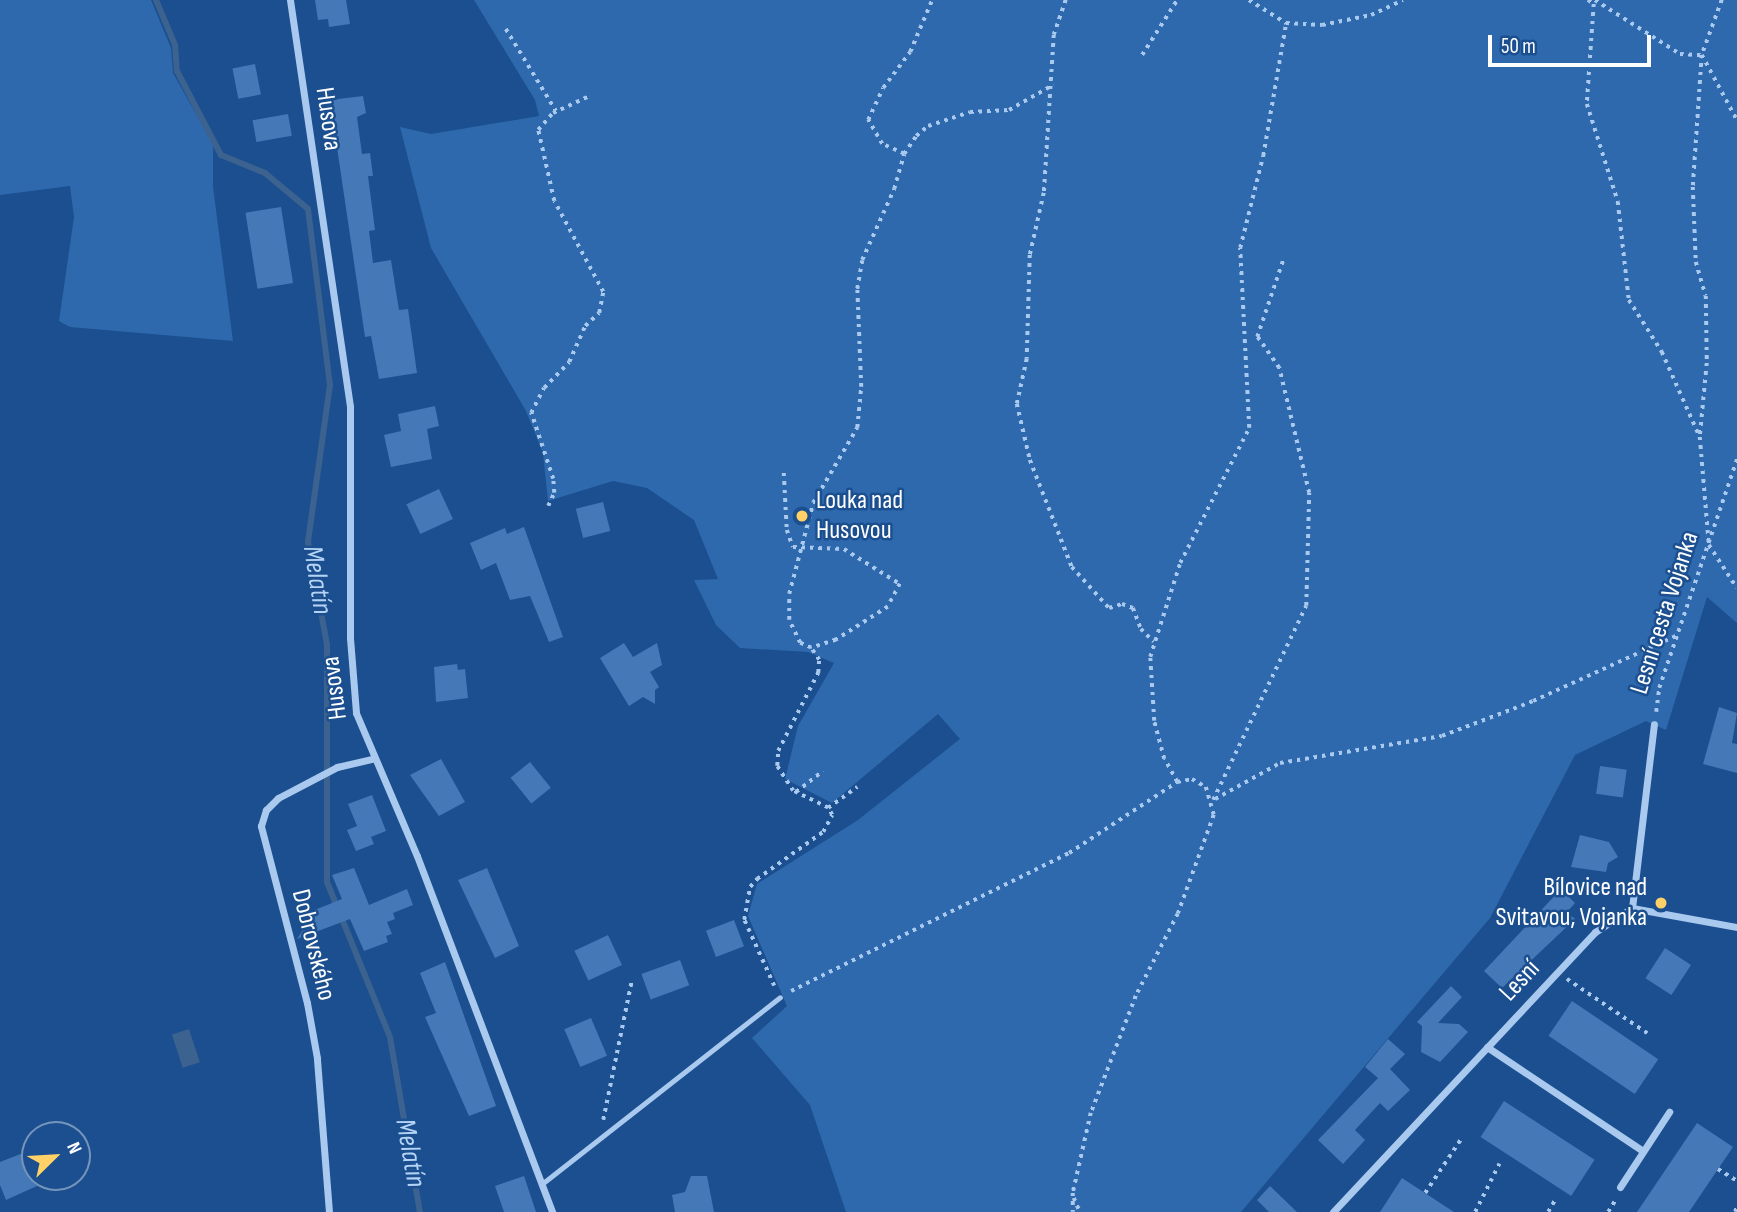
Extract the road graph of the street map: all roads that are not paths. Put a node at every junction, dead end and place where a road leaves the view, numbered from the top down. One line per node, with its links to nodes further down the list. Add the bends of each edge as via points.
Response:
1 (290, 0): 3 (street, Husova, via 350,407 350,638 356,713)
2 (1654, 724): 4 (street, Lesní cesta Vojanka)
3 (372, 759): 10 (street, Husova, via 416,856); 12 (street, Dobrovského, via 337,766 278,798 266,810 261,826 310,1016)
4 (1632, 908): 5 (street); 7 (street, Lesní, via 1595,932)
5 (1737, 927)
6 (780, 997): 10 (lane)
7 (1487, 1047): 9 (street); 14 (street, Lesní)
8 (1669, 1112): 9 (street)
9 (1643, 1151): 11 (street)
10 (543, 1183): 13 (street, Husova)
11 (1620, 1187)
12 (329, 1212)
13 (552, 1212)
14 (1332, 1212)

